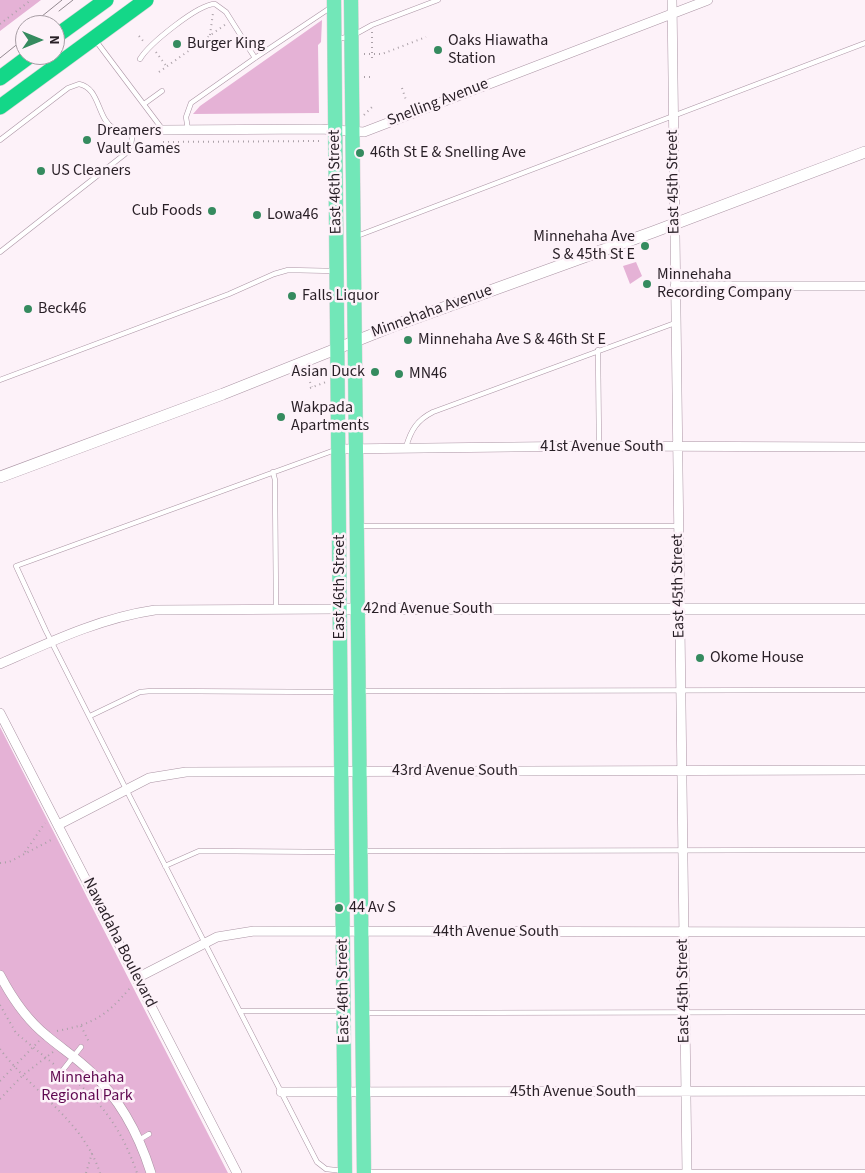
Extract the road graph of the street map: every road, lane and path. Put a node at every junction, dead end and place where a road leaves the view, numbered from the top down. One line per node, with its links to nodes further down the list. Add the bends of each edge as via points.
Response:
1 (31, 0): 12 (path)
2 (106, 0): 14 (highway)
3 (146, 0): 17 (highway)
4 (351, 0): 16 (main road, East 46th Street)
5 (438, 0): 13 (lane)
6 (672, 0): 10 (street, East 45th Street)
7 (708, 0): 10 (street, Snelling Avenue)
8 (334, 3): 19 (main road, East 46th Street); 25 (lane)
9 (215, 4): 15 (path); 25 (lane, via 226,12); 26 (lane, via 205,5 196,11 150,47)
10 (671, 15): 40 (street, East 45th Street); 45 (street, Snelling Avenue, via 364,132)
11 (227, 23): 15 (path)
12 (0, 24)
13 (372, 25): 16 (lane); 23 (path)
14 (65, 30)
15 (210, 36): 29 (path)
16 (352, 36): 19 (lane); 45 (main road, East 46th Street)
17 (93, 37): 36 (lane); 37 (highway)
18 (426, 37): 21 (path)
19 (334, 40): 43 (main road, East 46th Street)
20 (865, 43): 40 (lane)
21 (390, 51): 23 (path); 24 (path)
22 (364, 54): 23 (path)
23 (372, 54): 27 (path)
24 (391, 56)
25 (255, 58): 42 (lane, via 191,103 186,117)
26 (140, 59)
27 (372, 59)
28 (18, 65): 32 (highway)
29 (159, 72)
30 (364, 77): 31 (path)
31 (370, 77)
32 (0, 78)
33 (402, 88): 35 (path)
34 (162, 91): 36 (lane)
35 (406, 100)
36 (144, 104): 41 (lane)
37 (0, 106)
38 (372, 106): 39 (path)
39 (364, 115)
40 (673, 117): 50 (street, East 45th Street); 51 (lane)
41 (163, 130): 42 (street, Snelling Avenue); 44 (lane)
42 (188, 130): 43 (street, Snelling Avenue)
43 (335, 130): 45 (street, Snelling Avenue); 53 (main road, East 46th Street)
44 (133, 131): 46 (lane, via 114,129 108,124 89,89 79,84 68,88); 52 (lane, via 131,145 125,154)
45 (353, 132): 51 (main road, East 46th Street)
46 (0, 140)
47 (319, 141): 48 (path)
48 (163, 142)
49 (865, 152): 50 (street, Minnehaha Avenue)
50 (674, 224): 54 (street, East 45th Street); 57 (street, Minnehaha Avenue)
51 (354, 236): 57 (main road, East 46th Street)
52 (0, 252)
53 (337, 270): 58 (main road, East 46th Street); 60 (lane, via 288,270 274,274)
54 (675, 286): 55 (street); 56 (street, East 45th Street)
55 (865, 286)
56 (675, 323): 59 (lane); 65 (street, East 45th Street)
57 (356, 340): 58 (street, Minnehaha Avenue); 68 (main road, East 46th Street)
58 (338, 348): 67 (main road, East 46th Street); 70 (street, Minnehaha Avenue)
59 (598, 350): 63 (lane); 64 (lane, via 428,415 414,427)
60 (0, 380)
61 (327, 381): 62 (path, via 311,387)
62 (310, 382)
63 (599, 446): 64 (street, 41st Avenue South); 65 (street, 41st Avenue South)
64 (406, 447): 68 (street, 41st Avenue South)
65 (677, 447): 66 (street, 41st Avenue South); 72 (street, East 45th Street)
66 (865, 447)
67 (338, 448): 68 (street, 41st Avenue South); 69 (lane); 74 (main road, East 46th Street)
68 (357, 448): 71 (main road, East 46th Street)
69 (273, 472): 73 (lane, via 276,480); 78 (lane, via 16,566)
70 (0, 477)
71 (357, 526): 72 (lane); 75 (main road, East 46th Street)
72 (678, 526): 76 (street, East 45th Street)
73 (276, 609): 74 (street, 42nd Avenue South); 78 (street, 42nd Avenue South, via 155,610 129,614)
74 (340, 609): 75 (street, 42nd Avenue South); 83 (main road, East 46th Street)
75 (358, 609): 76 (street, 42nd Avenue South); 82 (main road, East 46th Street)
76 (679, 609): 77 (street, 42nd Avenue South); 80 (street, East 45th Street)
77 (865, 609)
78 (52, 642): 79 (street, 42nd Avenue South); 85 (lane)
79 (0, 664)
80 (681, 690): 81 (lane); 82 (lane); 86 (street, East 45th Street)
81 (865, 690)
82 (359, 691): 89 (main road, East 46th Street)
83 (340, 692): 85 (lane, via 146,691); 88 (main road, East 46th Street)
84 (0, 713): 92 (street, Nawadaha Boulevard)
85 (90, 716): 90 (lane)
86 (681, 770): 87 (street, 43rd Avenue South); 89 (street, 43rd Avenue South); 94 (street, East 45th Street)
87 (865, 770)
88 (341, 771): 89 (street, 43rd Avenue South); 90 (street, 43rd Avenue South, via 186,772 149,778); 97 (main road, East 46th Street)
89 (359, 771): 96 (main road, East 46th Street)
90 (126, 790): 92 (street, 43rd Avenue South); 100 (lane)
91 (46, 822): 98 (path)
92 (58, 825): 107 (street, Nawadaha Boulevard)
93 (55, 838): 98 (path)
94 (683, 849): 95 (lane); 96 (lane); 101 (street, East 45th Street)
95 (865, 850)
96 (360, 851): 103 (main road, East 46th Street)
97 (342, 852): 100 (lane, via 198,851); 102 (main road, East 46th Street)
98 (24, 854): 99 (path)
99 (0, 863)
100 (165, 866): 105 (lane)
101 (683, 931): 103 (street, 44th Avenue South); 104 (street, 44th Avenue South); 111 (street, East 45th Street)
102 (343, 932): 103 (street, 44th Avenue South); 105 (street, 44th Avenue South, via 235,932); 110 (main road, East 46th Street)
103 (361, 932): 113 (main road, East 46th Street)
104 (865, 932)
105 (206, 943): 107 (street, 44th Avenue South); 109 (lane)
106 (0, 975): 118 (street, via 20,1008)
107 (135, 981): 114 (path, via 105,1016); 145 (street, Nawadaha Boulevard)
108 (0, 1005): 119 (path, via 10,1026)
109 (242, 1011): 110 (lane); 129 (lane)
110 (345, 1011): 131 (main road, East 46th Street)
111 (684, 1011): 112 (lane); 113 (lane); 133 (street, East 45th Street)
112 (865, 1012)
113 (362, 1014): 132 (main road, East 46th Street)
114 (81, 1026): 115 (path); 117 (path)
115 (56, 1031)
116 (41, 1039): 119 (path)
117 (90, 1042)
118 (60, 1046): 122 (street); 123 (path)
119 (31, 1047): 123 (path); 124 (path)
120 (81, 1047): 122 (lane)
121 (0, 1049): 124 (path)
122 (74, 1056): 125 (lane); 136 (street, via 109,1091)
123 (45, 1058): 125 (path); 126 (path)
124 (14, 1066): 126 (path); 128 (path)
125 (63, 1070): 127 (lane); 143 (path, via 95,1097 111,1118)
126 (23, 1075): 134 (path); 137 (path, via 75,1126)
127 (60, 1075)
128 (0, 1081)
129 (281, 1092): 131 (street, 45th Avenue South); 138 (lane, via 317,1162 326,1169)
130 (865, 1092): 133 (street, 45th Avenue South)
131 (344, 1093): 132 (street, 45th Avenue South); 138 (main road, East 46th Street)
132 (363, 1093): 133 (street, 45th Avenue South); 146 (main road, East 46th Street)
133 (685, 1093): 139 (street, East 45th Street)
134 (0, 1099)
135 (149, 1134): 136 (lane)
136 (139, 1140): 144 (street)
137 (92, 1153): 141 (path); 142 (path)
138 (345, 1172)
139 (687, 1172): 140 (lane); 146 (lane)
140 (865, 1172)
141 (86, 1173)
142 (100, 1173)
143 (137, 1173)
144 (151, 1173)
145 (237, 1173)
146 (364, 1173)

